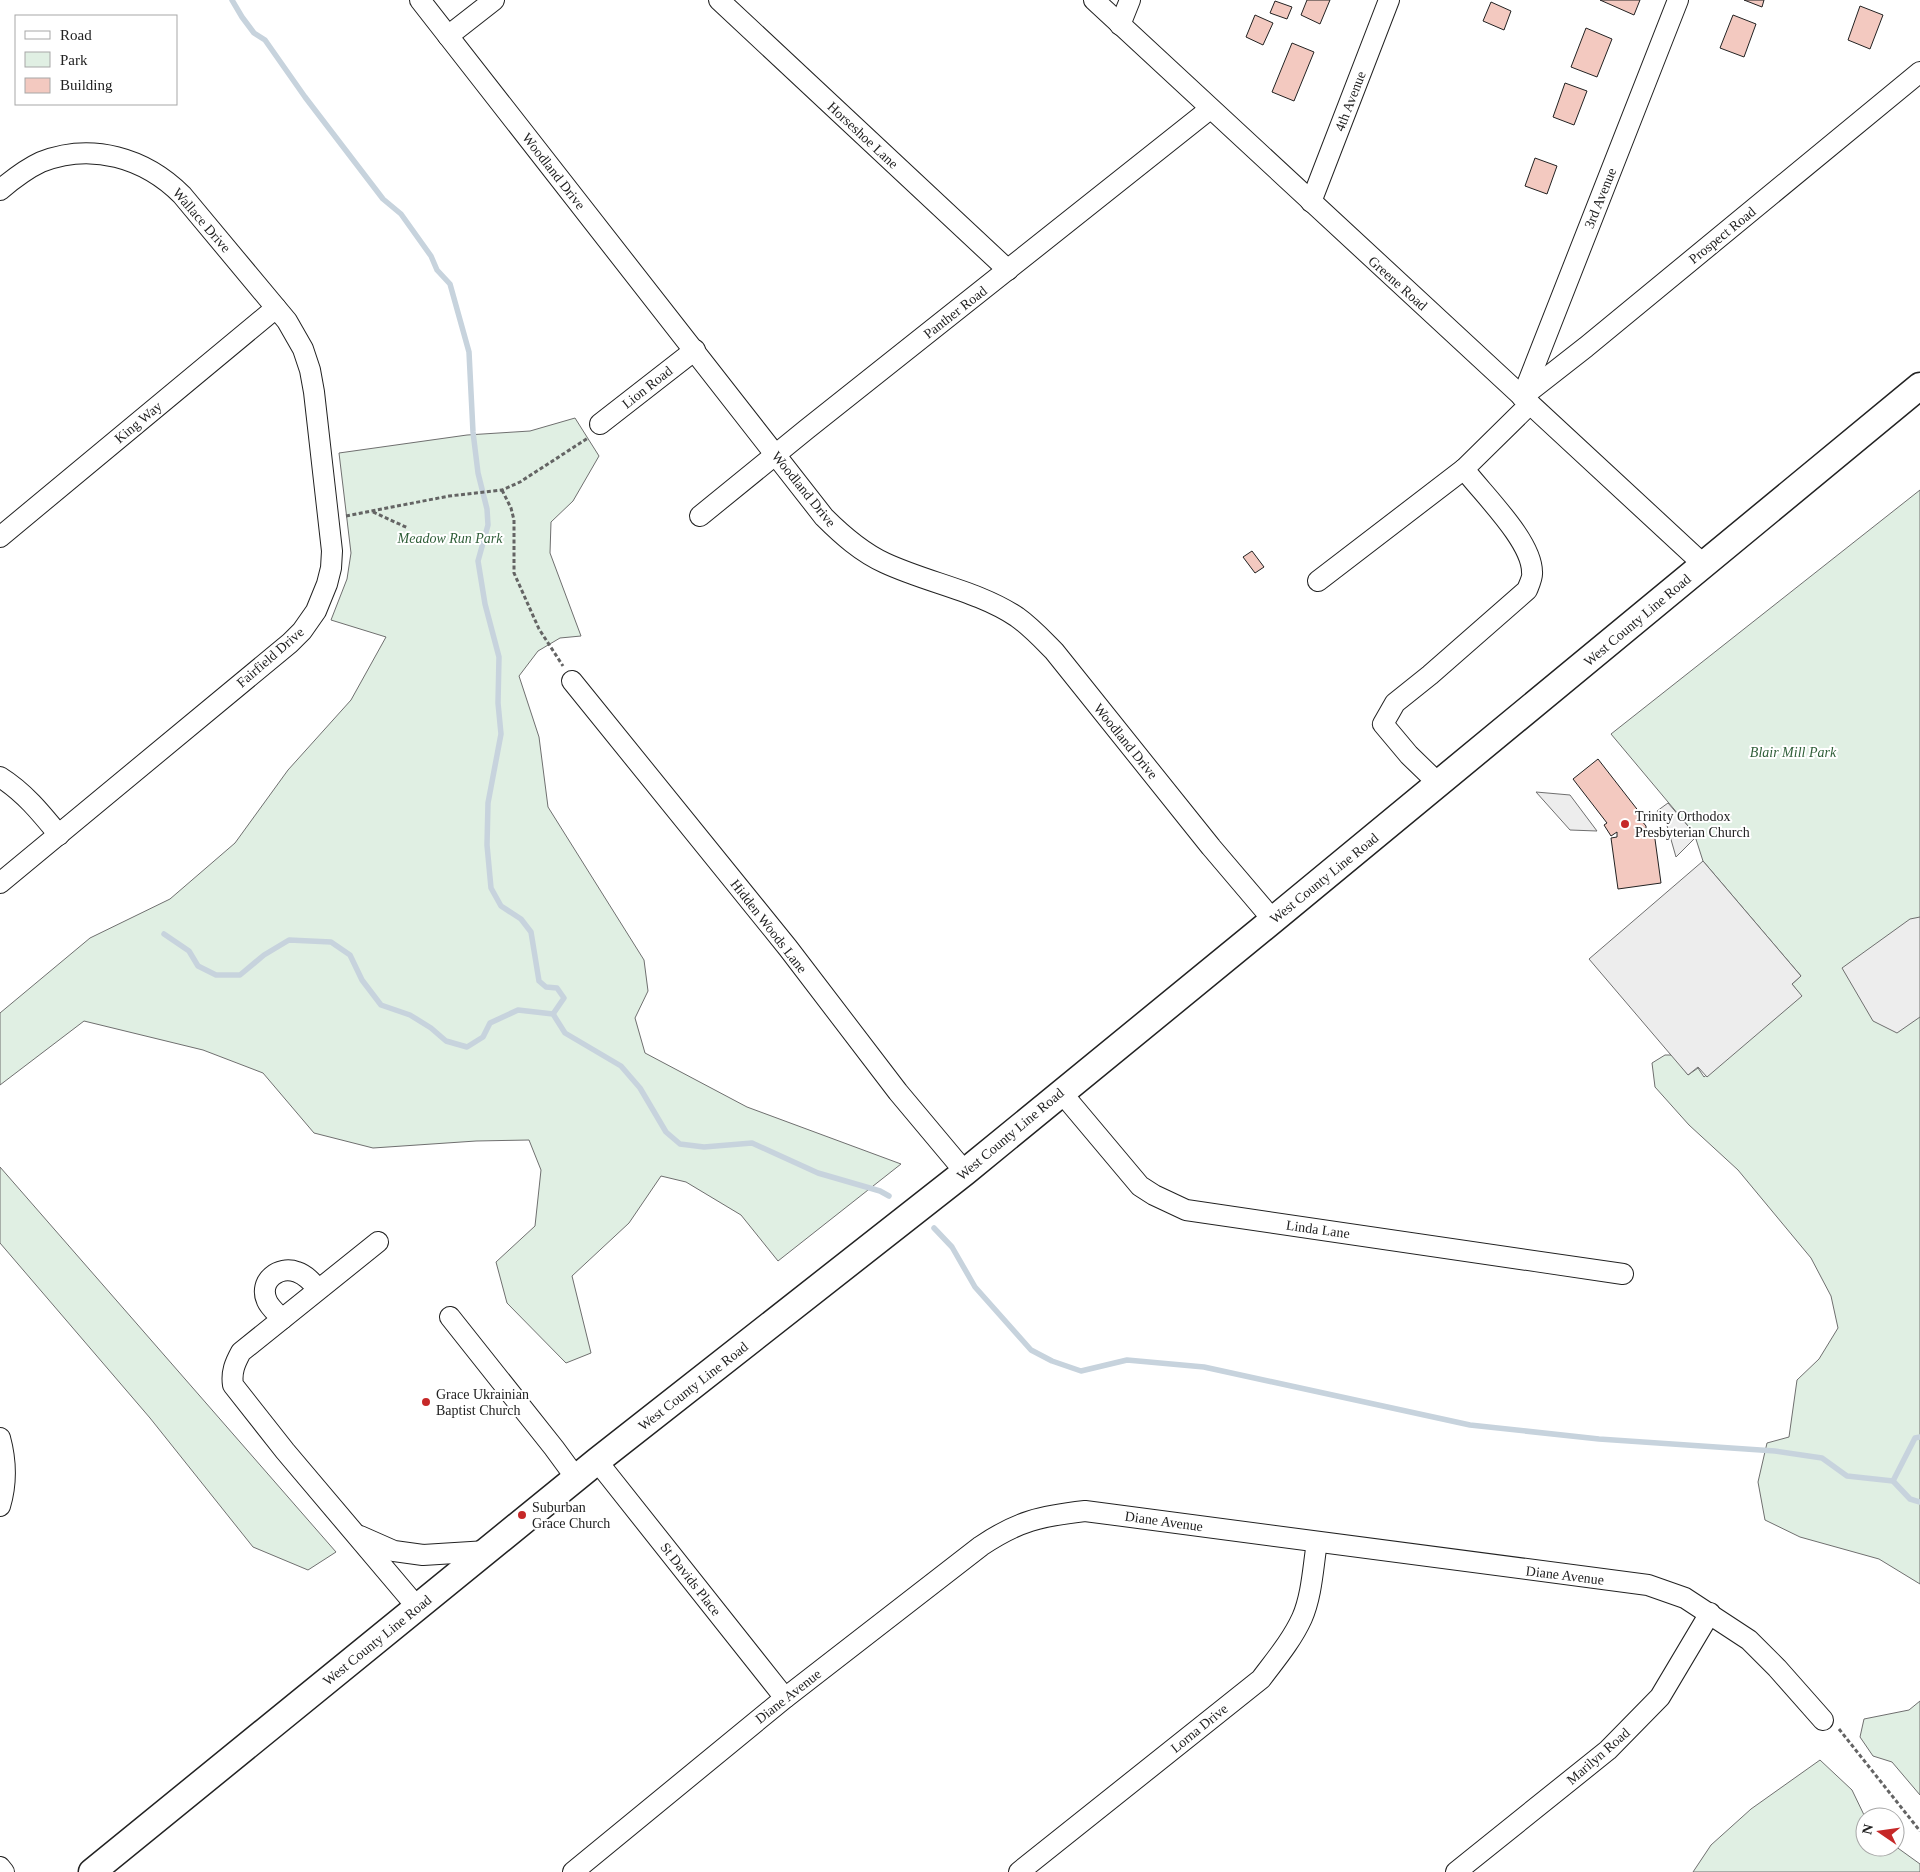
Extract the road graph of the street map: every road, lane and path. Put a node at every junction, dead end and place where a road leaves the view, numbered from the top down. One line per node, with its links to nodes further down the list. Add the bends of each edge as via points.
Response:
1 (420, 0): 9 (street, Woodland Drive)
2 (494, 0): 9 (street)
3 (719, 0): 14 (street, Horseshoe Lane)
4 (1094, 0): 8 (street, Greene Road)
5 (1130, 0): 8 (street)
6 (1389, 0): 13 (street, 4th Avenue)
7 (1678, 0): 18 (street, 3rd Avenue)
8 (1120, 25): 11 (street, Greene Road)
9 (448, 36): 16 (street, Woodland Drive)
10 (1920, 72): 18 (street, Prospect Road)
11 (1210, 109): 13 (street, Greene Road); 14 (street, Panther Road)
12 (0, 190): 15 (street, Wallace Drive, via 19,174 40,163 72,154 103,154 150,169 170,182 182,195)
13 (1311, 202): 18 (street, Greene Road)
14 (1008, 270): 20 (street, Panther Road)
15 (276, 308): 25 (street, Fairfield Drive, via 295,335 310,370); 27 (street, King Way)
16 (694, 350): 19 (street, Lion Road); 20 (street, Woodland Drive)
17 (1916, 396): 28 (main road, West County Line Road)
18 (1526, 400): 21 (street, Prospect Road); 28 (street, Greene Road)
19 (600, 424): 22 (path, via 594,433 568,452)
20 (775, 454): 24 (street, Panther Road); 35 (street, Woodland Drive, via 824,517 863,551 994,604 1036,632)
21 (1464, 469): 29 (street, Prospect Road); 32 (street, via 1514,528 1528,554 1533,572 1527,590 1394,703 1383,724)
22 (502, 490): 23 (path, via 449,496); 30 (path, via 514,520 514,573 519,588 539,629)
23 (372, 512): 25 (path); 26 (path)
24 (700, 516)
25 (328, 520): 33 (street, Fairfield Drive, via 332,551 327,584 316,611 302,631)
26 (408, 528)
27 (0, 537)
28 (1704, 565): 32 (main road, West County Line Road)
29 (1318, 581)
30 (572, 681): 37 (street, Hidden Woods Lane, via 788,948 898,1092)
31 (0, 777): 33 (street, via 32,802)
32 (1439, 784): 35 (main road, West County Line Road)
33 (59, 835): 34 (street, Fairfield Drive)
34 (0, 883)
35 (1273, 920): 36 (main road, West County Line Road)
36 (1061, 1092): 37 (main road, West County Line Road); 39 (street, Linda Lane, via 1140,1186 1186,1210)
37 (966, 1172): 44 (main road, West County Line Road)
38 (378, 1242): 40 (street)
39 (1622, 1274)
40 (318, 1289): 42 (street); 42 (street, via 303,1274 295,1271 286,1270 272,1276 265,1296)
41 (450, 1317): 45 (street)
42 (282, 1319): 47 (street, via 241,1352 231,1376 233,1385)
43 (0, 1438): 46 (street, via 5,1477)
44 (597, 1461): 45 (main road, West County Line Road); 52 (street, St Davids Place)
45 (576, 1478): 49 (main road, West County Line Road)
46 (0, 1506)
47 (355, 1534): 49 (street, via 394,1552 423,1555); 50 (street)
48 (1317, 1542): 51 (street, Diane Avenue, via 1648,1585 1685,1598); 52 (street, Diane Avenue, via 1085,1511 1054,1514 1026,1522 1003,1531 981,1546); 59 (street, Lorna Drive, via 1308,1601 1302,1617 1261,1679)
49 (487, 1551): 50 (main road, West County Line Road)
50 (417, 1607): 57 (main road, West County Line Road)
51 (1710, 1613): 53 (street, Diane Avenue, via 1749,1640); 60 (street, Marilyn Road, via 1660,1697 1635,1723 1608,1750)
52 (785, 1698): 58 (street, Diane Avenue)
53 (1823, 1720): 54 (path, via 1839,1729)
54 (1920, 1831)
55 (0, 1867): 56 (street)
56 (4, 1872)
57 (92, 1872)
58 (573, 1872)
59 (1019, 1872)
60 (1456, 1872)

